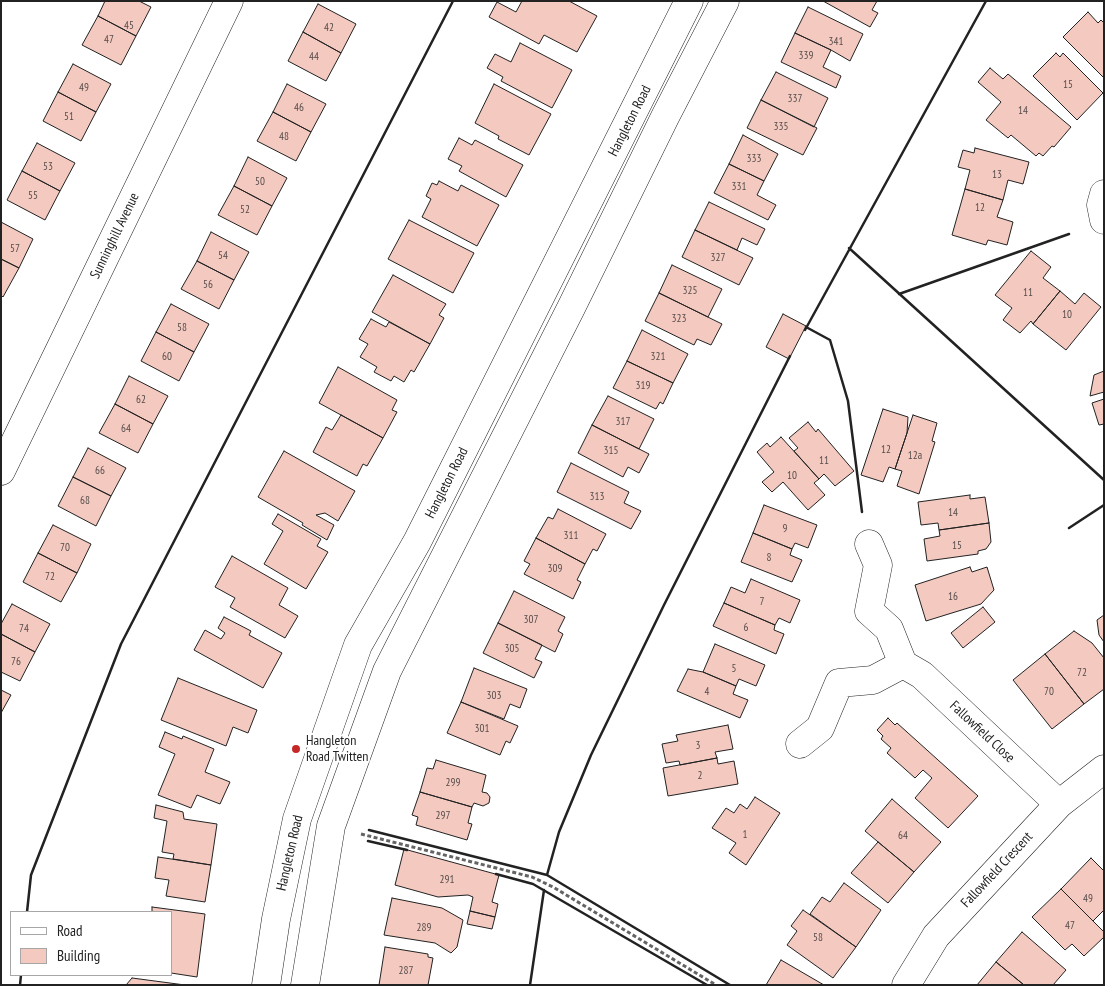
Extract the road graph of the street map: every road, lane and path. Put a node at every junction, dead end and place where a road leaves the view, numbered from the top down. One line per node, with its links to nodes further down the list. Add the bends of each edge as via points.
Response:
1 (229, 1): 6 (main road, Sunninghill Avenue)
2 (689, 1): 7 (main road, Hangleton Road)
3 (717, 4): 9 (main road, via 572,308)
4 (1104, 194): 5 (main road, via 1101,205)
5 (1104, 220)
6 (1, 471)
7 (417, 542): 9 (main road); 15 (main road, Hangleton Road, via 358,644 297,819)
8 (869, 544): 10 (main road, via 878,565 869,611 889,629)
9 (444, 557): 14 (main road, via 386,671)
10 (903, 664): 11 (main road, via 873,680 839,683 820,728); 13 (main road, Fallowfield Close, via 922,675)
11 (800, 744)
12 (1104, 769): 13 (main road, Fallowfield Crescent)
13 (1059, 804): 18 (main road, Fallowfield Crescent, via 936,936)
14 (331, 826): 16 (main road); 17 (path, via 532,877)
15 (266, 985)
16 (306, 985)
17 (716, 985)
18 (906, 985)

